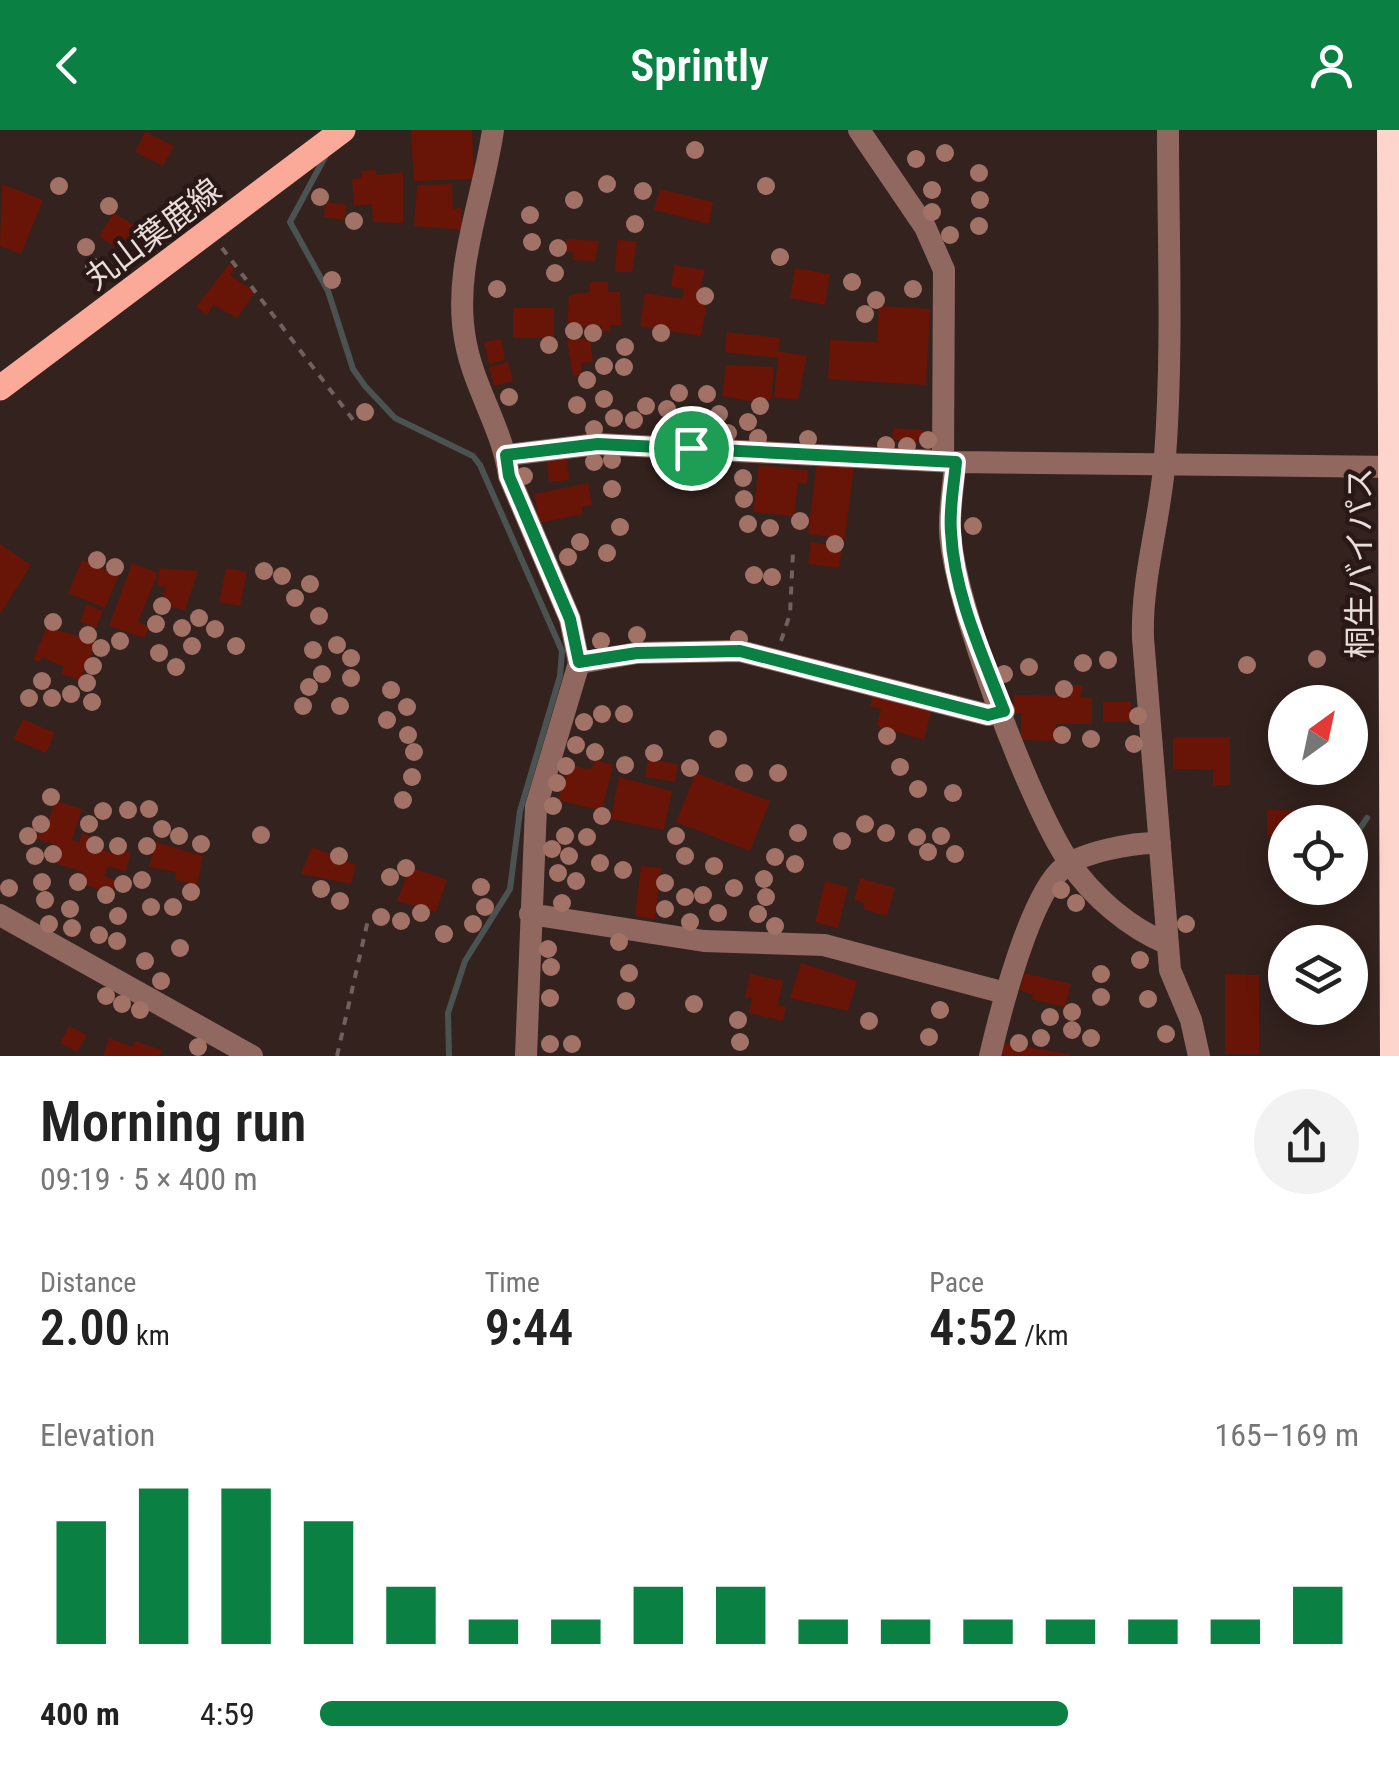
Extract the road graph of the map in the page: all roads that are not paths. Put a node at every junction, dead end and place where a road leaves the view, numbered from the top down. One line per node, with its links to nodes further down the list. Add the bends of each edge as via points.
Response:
1 (343, 130): 6 (main road, 丸山葉鹿線)
2 (492, 130): 7 (street, via 466,256 462,311 473,373)
3 (859, 130): 8 (street, via 924,227 944,270)
4 (1168, 130): 9 (street)
5 (1392, 130): 10 (highway, 桐生バイパス)
6 (0, 388)
7 (506, 455): 8 (street, via 598,444); 11 (street, via 570,619)
8 (949, 461): 9 (street); 12 (street, via 954,556)
9 (1165, 464): 10 (street); 14 (street, via 1142,608)
10 (1395, 467): 13 (highway, 桐生バイパス)
11 (579, 662): 12 (street, via 702,648 776,658 988,715); 16 (street, via 536,808)
12 (1004, 711): 15 (street)
13 (1397, 753): 24 (highway, 桐生バイパス)
14 (1160, 843): 15 (street, via 1127,845); 18 (street)
15 (1070, 863): 18 (street, via 1126,922); 19 (street, via 1050,882)
16 (530, 914): 19 (street, via 704,941 824,945); 21 (street)
17 (0, 916): 20 (street)
18 (1168, 944): 23 (street, via 1170,970)
19 (1005, 993): 22 (street)
20 (252, 1056)
21 (526, 1056)
22 (990, 1056)
23 (1199, 1056)
24 (1395, 1056)

